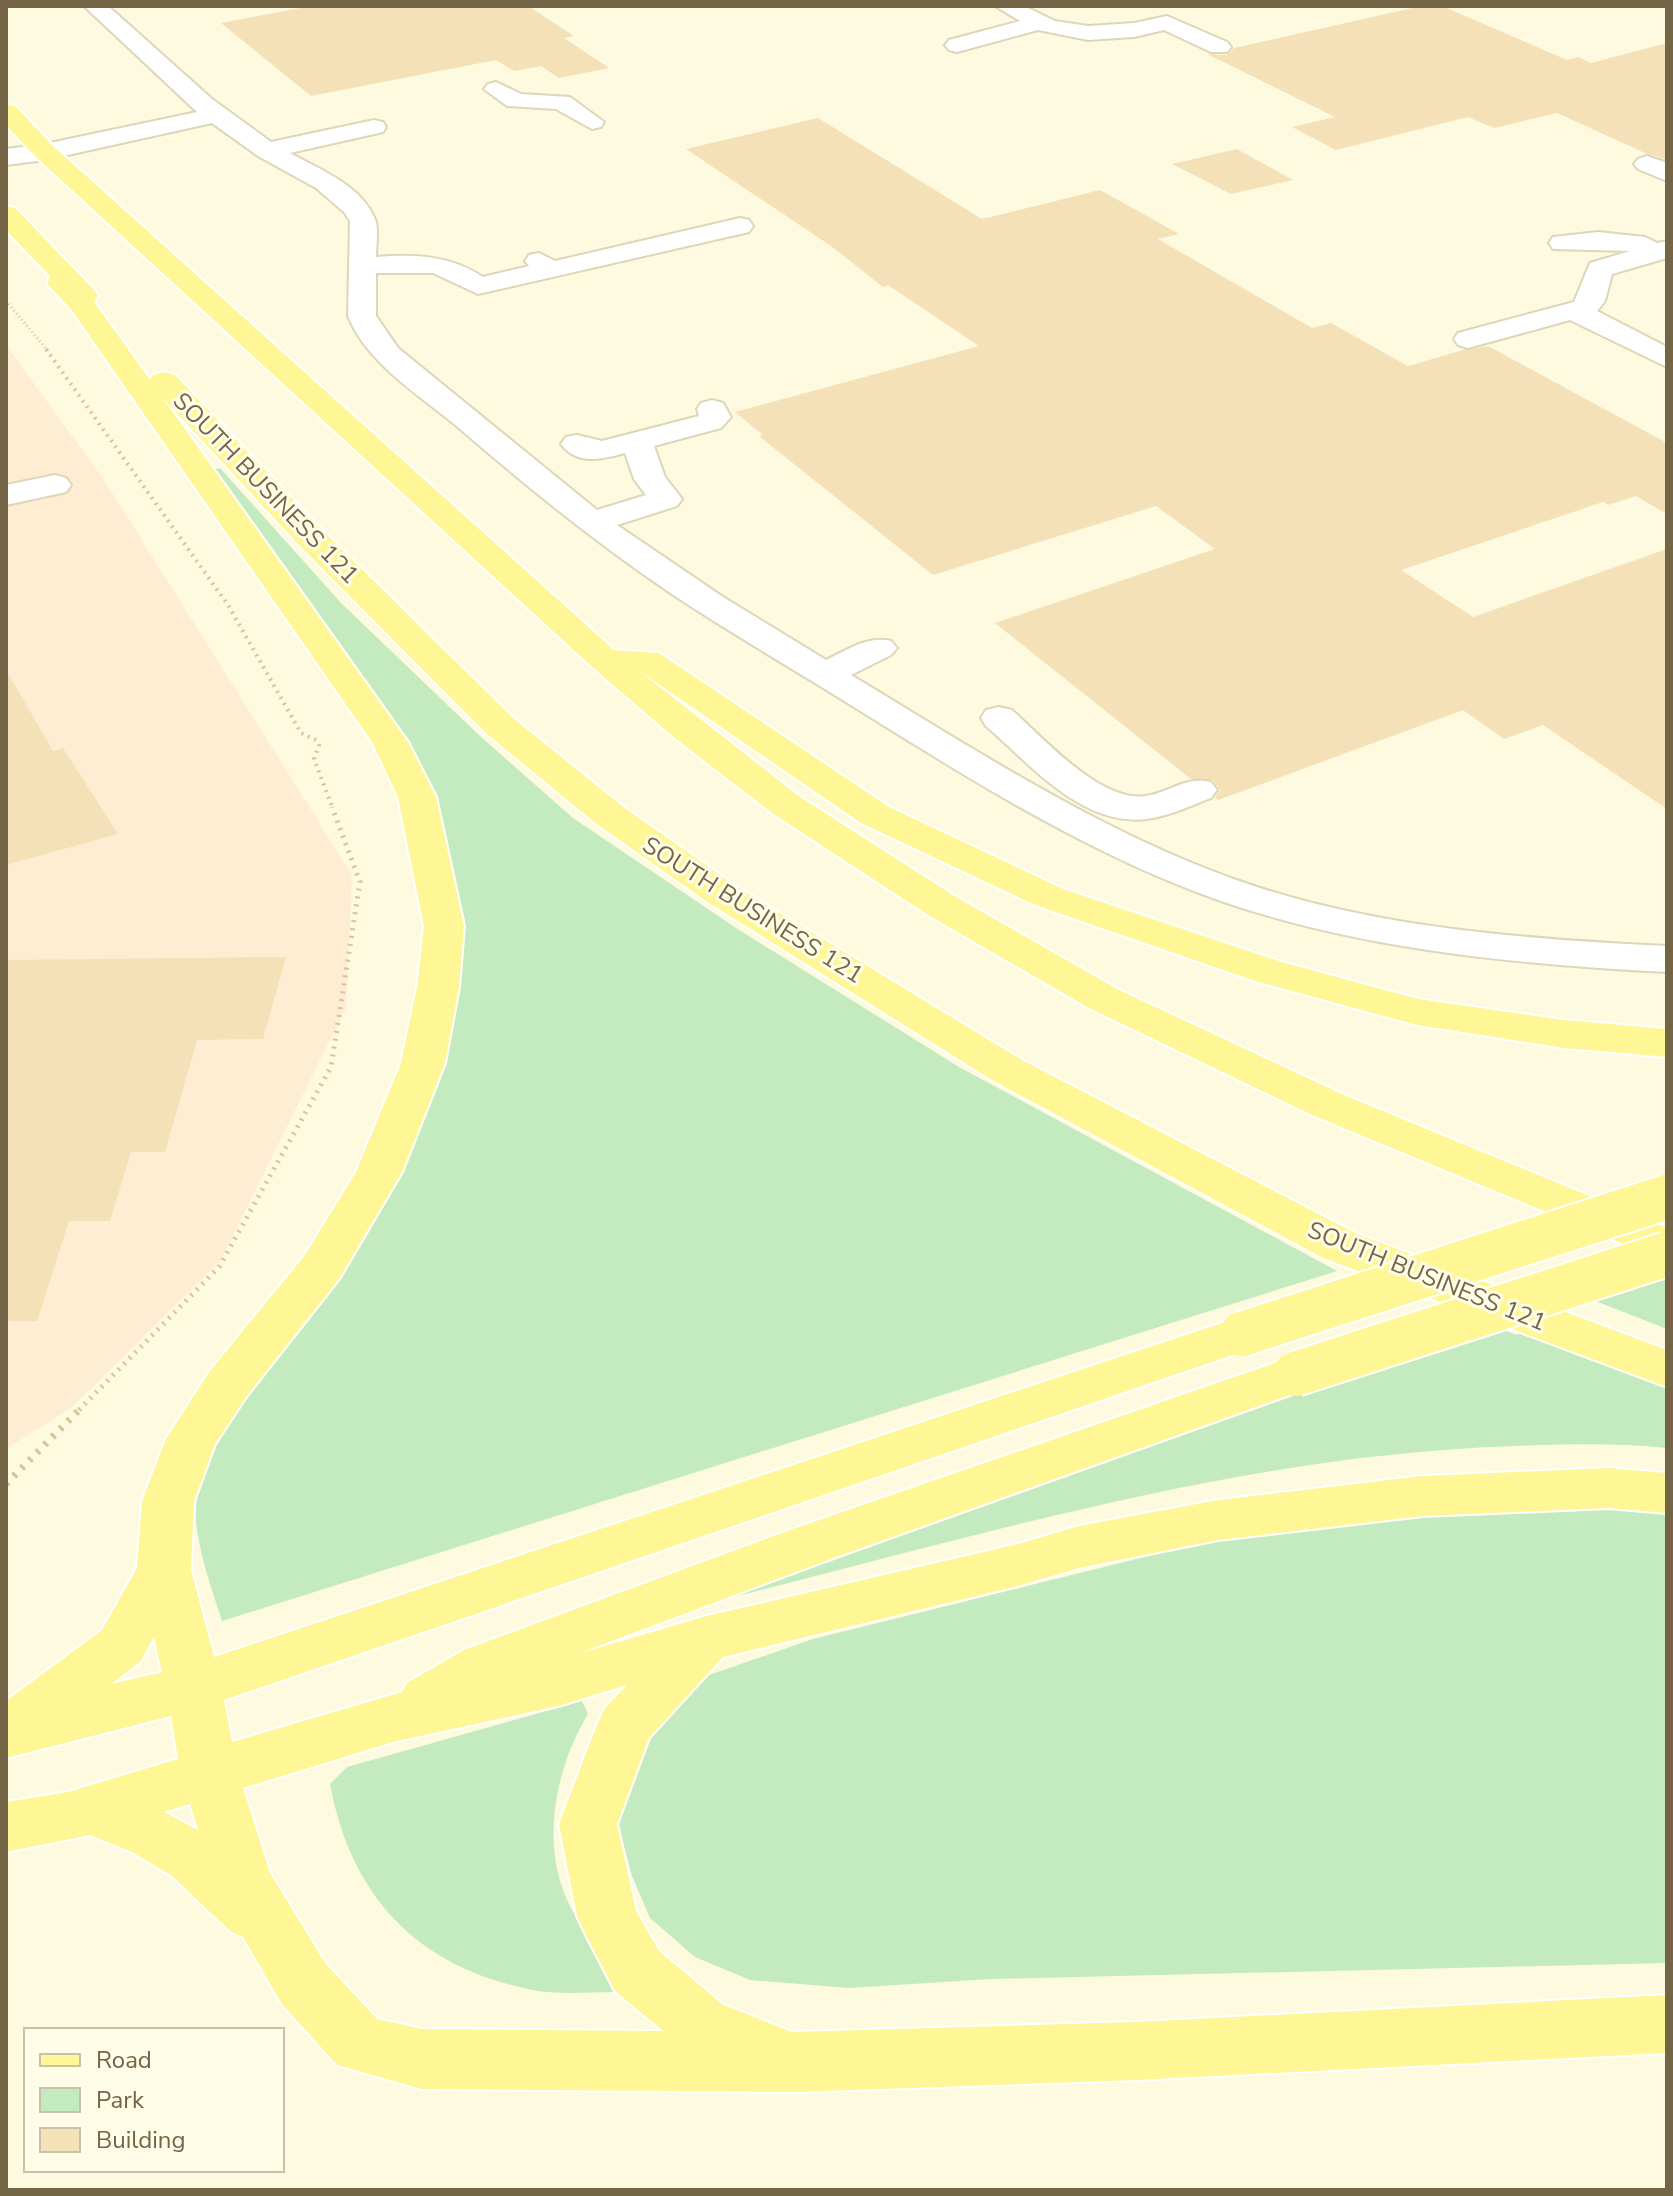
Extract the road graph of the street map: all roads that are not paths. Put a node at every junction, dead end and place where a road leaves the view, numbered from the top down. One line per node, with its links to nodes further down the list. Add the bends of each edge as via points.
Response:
1 (1006, 6): 5 (street)
2 (1134, 6): 6 (street)
3 (132, 9): 4 (street)
4 (99, 10): 10 (street)
5 (1037, 22): 6 (street, via 1099,33); 7 (street)
6 (1167, 23): 8 (street)
7 (957, 45)
8 (1219, 47)
9 (496, 89): 12 (street, via 516,101 561,102)
10 (210, 110): 14 (street); 16 (street)
11 (6, 111): 14 (main road)
12 (592, 122)
13 (376, 125): 16 (street)
14 (39, 146): 15 (street); 17 (street); 34 (main road)
15 (6, 148)
16 (267, 151): 22 (street, via 329,184 356,208 363,221)
17 (6, 157)
18 (6, 214): 23 (main road, SOUTH BUSINESS 121)
19 (740, 226): 22 (street, via 545,265 478,286 451,267)
20 (1563, 243): 21 (street, via 1598,240)
21 (1667, 248): 24 (street, via 1600,269 1588,306)
22 (363, 266): 32 (street, via 362,316 375,341)
23 (64, 274): 43 (main road, SOUTH BUSINESS 121, via 310,537 500,726 653,848 1007,1070 1207,1178 1340,1246); 45 (main road, via 61,284 81,303 390,742 417,797 444,926 423,1063 379,1172 322,1267 191,1439 168,1501)
24 (1574, 311): 25 (street); 26 (street)
25 (1468, 339)
26 (1667, 358)
27 (712, 409): 28 (street, via 716,417 710,422)
28 (636, 440): 29 (street, via 594,451); 32 (street, via 650,479 666,499)
29 (577, 444)
30 (55, 485): 31 (street)
31 (6, 495)
32 (592, 522): 35 (street, via 698,596)
33 (879, 648): 35 (street)
34 (602, 658): 39 (main road, via 647,660 875,815 1049,897 1270,972 1417,1012); 41 (main road, via 786,805 942,906 1104,999 1328,1105)
35 (825, 674): 38 (street, via 1075,823 1192,877 1284,907 1436,941)
36 (999, 718): 37 (street, via 1105,802 1137,808)
37 (1198, 790)
38 (1667, 959)
39 (1667, 1043)
40 (1667, 1197): 47 (main road, bridge, via 1242,1334)
41 (1667, 1246)
42 (1667, 1254): 48 (main road, bridge, via 1295,1374 809,1545 484,1666)
43 (1667, 1369)
44 (1667, 1493): 46 (main road, via 1608,1488 1423,1496 1218,1520 1079,1547)
45 (164, 1570): 47 (main road); 49 (main road, via 121,1646)
46 (707, 1638): 48 (main road, via 558,1683); 55 (main road, via 625,1725 588,1824 607,1916 637,1971 700,2024)
47 (194, 1687): 49 (main road); 50 (main road)
48 (393, 1718): 50 (main road)
49 (6, 1733)
50 (210, 1775): 51 (main road); 53 (main road, via 243,1882)
51 (91, 1810): 52 (main road); 53 (main road, via 153,1834 193,1858)
52 (6, 1827)
53 (274, 1933): 55 (main road, via 303,1983 359,2044 422,2059)
54 (1667, 2024): 55 (main road)
55 (794, 2062)

